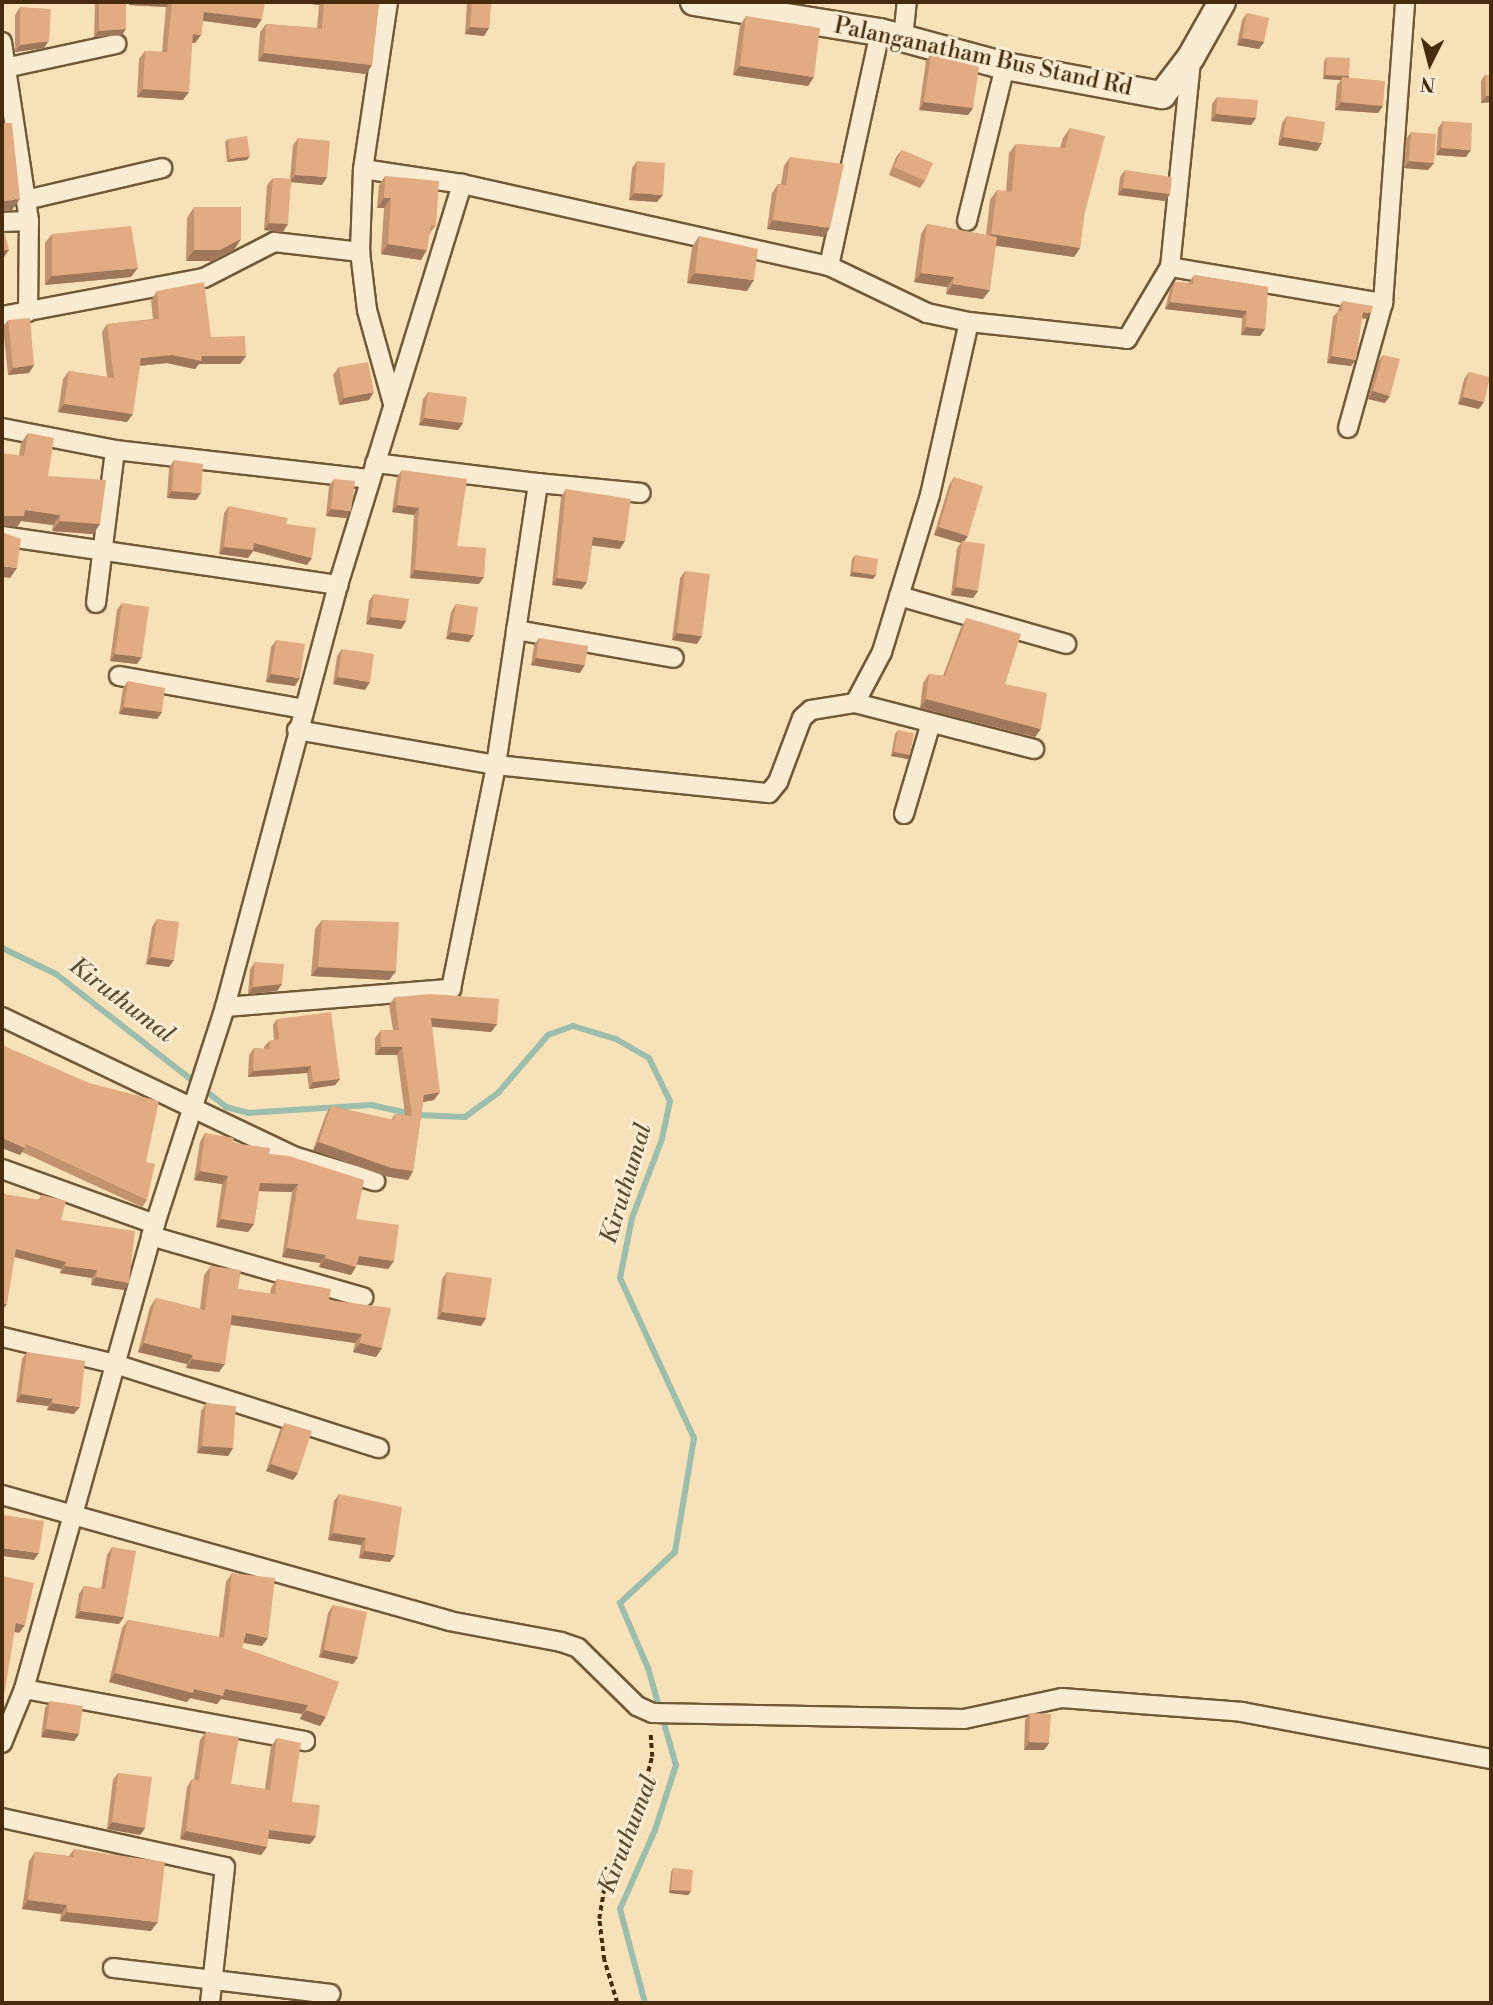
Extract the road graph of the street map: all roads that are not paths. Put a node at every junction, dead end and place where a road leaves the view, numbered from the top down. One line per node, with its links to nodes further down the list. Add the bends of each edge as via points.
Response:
1 (388, 2): 13 (street)
2 (694, 2): 6 (street, Palanganatham Bus Stand Rd)
3 (907, 2): 6 (street)
4 (1222, 2): 9 (street, Palanganatham Bus Stand Rd)
5 (1405, 2): 22 (street)
6 (892, 35): 10 (street, Palanganatham Bus Stand Rd); 20 (street)
7 (2, 42): 11 (street)
8 (116, 44): 11 (street)
9 (1191, 57): 10 (street, Palanganatham Bus Stand Rd, via 1162,95); 21 (street)
10 (1005, 66): 17 (street)
11 (5, 68): 15 (street)
12 (162, 168): 15 (street)
13 (363, 169): 14 (street); 19 (street)
14 (462, 184): 20 (street); 26 (street)
15 (26, 200): 16 (street)
16 (29, 221): 18 (street); 23 (street)
17 (967, 221)
18 (2, 222)
19 (360, 252): 23 (street, via 274,242 204,278); 26 (street, via 367,310)
20 (829, 266): 25 (street, via 904,304)
21 (1170, 267): 22 (street); 25 (street, via 1127,339)
22 (1383, 303): 28 (street)
23 (28, 313): 24 (street)
24 (2, 316)
25 (969, 322): 36 (street, via 930,495)
26 (393, 404): 30 (street)
27 (2, 428): 29 (street)
28 (1348, 428)
29 (115, 450): 30 (street); 34 (street)
30 (373, 471): 31 (street); 35 (street)
31 (538, 483): 32 (street); 38 (street)
32 (641, 493)
33 (2, 536): 34 (street)
34 (105, 548): 35 (street); 37 (street)
35 (338, 585): 43 (street)
36 (899, 596): 39 (street); 42 (street, via 882,652)
37 (96, 603)
38 (516, 630): 40 (street); 47 (street)
39 (1066, 644)
40 (674, 658)
41 (119, 676): 43 (street)
42 (855, 703): 44 (street); 47 (street, via 811,710 802,718 778,782 769,793)
43 (304, 709): 45 (street)
44 (931, 723): 46 (street); 48 (street)
45 (298, 730): 47 (street); 49 (street)
46 (1034, 749)
47 (496, 765): 49 (street, via 451,989)
48 (904, 814)
49 (225, 1007): 51 (street)
50 (2, 1017): 51 (street)
51 (193, 1102): 53 (street, via 293,1156); 54 (street)
52 (2, 1169): 54 (street)
53 (375, 1181)
54 (153, 1230): 55 (street); 57 (street)
55 (363, 1297)
56 (2, 1337): 57 (street)
57 (115, 1364): 58 (street); 60 (street)
58 (379, 1447)
59 (2, 1495): 60 (street)
60 (71, 1516): 61 (street); 64 (street, via 449,1621 561,1642 578,1648 648,1711 964,1719 1062,1698 1242,1712)
61 (24, 1689): 62 (street); 63 (street)
62 (305, 1741)
63 (2, 1743)
64 (1491, 1759)
65 (2, 1818): 67 (street, via 225,1867)
66 (113, 1968): 67 (street)
67 (212, 1980): 68 (street); 69 (street)
68 (330, 1994)
69 (210, 2003)

